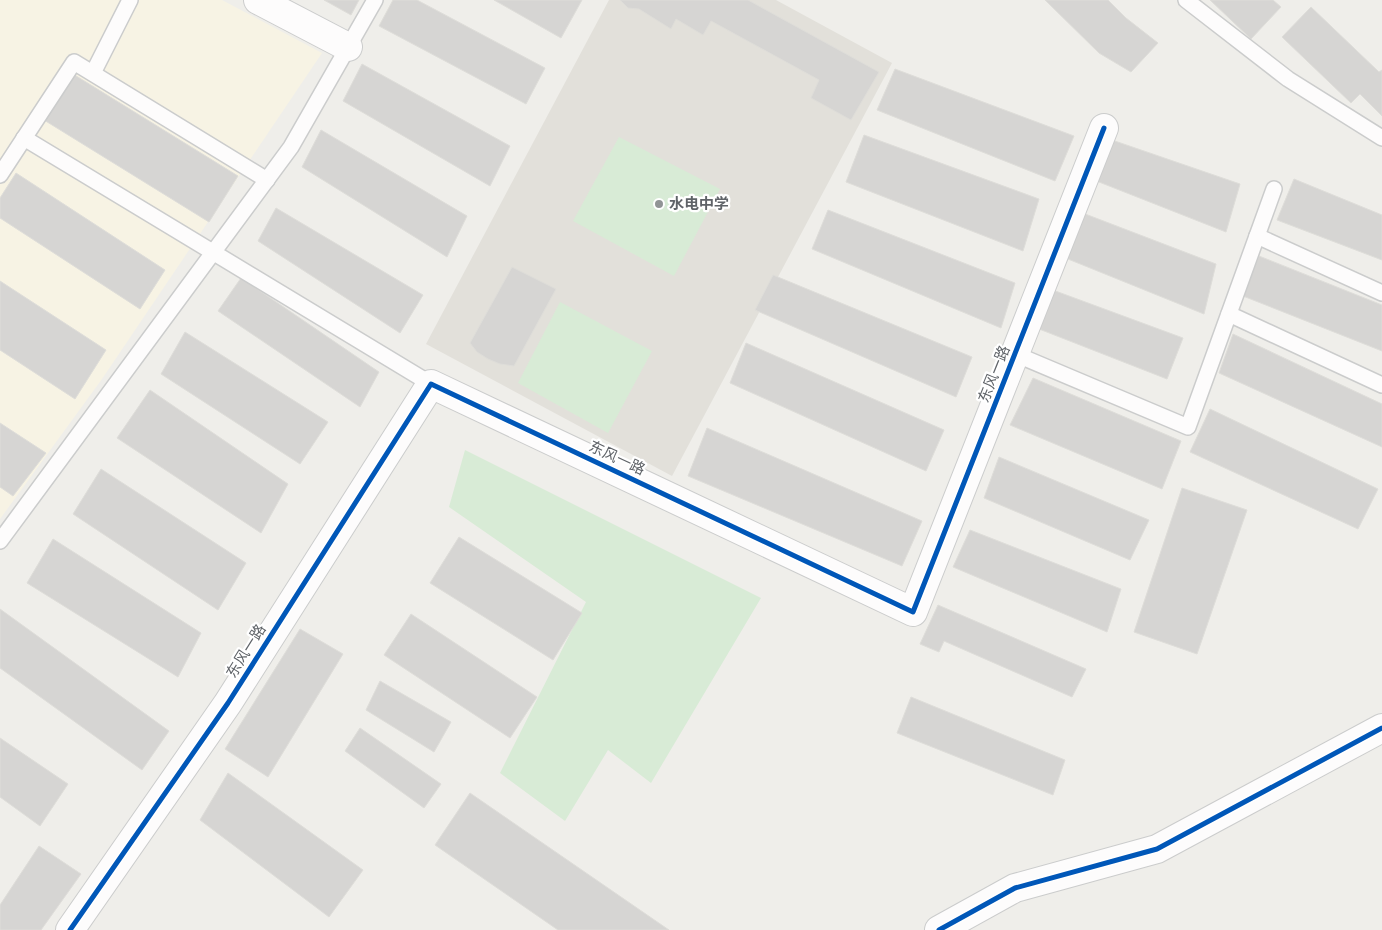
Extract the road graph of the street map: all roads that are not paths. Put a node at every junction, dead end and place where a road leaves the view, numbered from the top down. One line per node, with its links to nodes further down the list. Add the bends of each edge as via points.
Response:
1 (130, 0): 6 (lane)
2 (258, 0): 5 (street)
3 (375, 0): 5 (lane)
4 (1186, 0): 9 (lane, via 1288,79)
5 (348, 47): 11 (lane, via 291,147)
6 (93, 73): 8 (lane, via 74,62); 11 (lane)
7 (1104, 128): 17 (street, 东风一路)
8 (24, 138): 10 (lane); 14 (lane)
9 (1382, 138)
10 (0, 175)
11 (266, 180): 14 (lane)
12 (1274, 189): 13 (lane)
13 (1257, 236): 15 (lane); 16 (lane)
14 (213, 252): 18 (lane); 20 (lane)
15 (1382, 293)
16 (1229, 314): 17 (lane, via 1188,427); 19 (lane)
17 (1015, 354): 18 (street, 东风一路, via 913,612)
18 (431, 384): 22 (street, 东风一路, via 228,702)
19 (1382, 386)
20 (0, 540)
21 (1382, 728): 23 (street, via 1157,849 1015,888)
22 (70, 930)
23 (939, 930)

